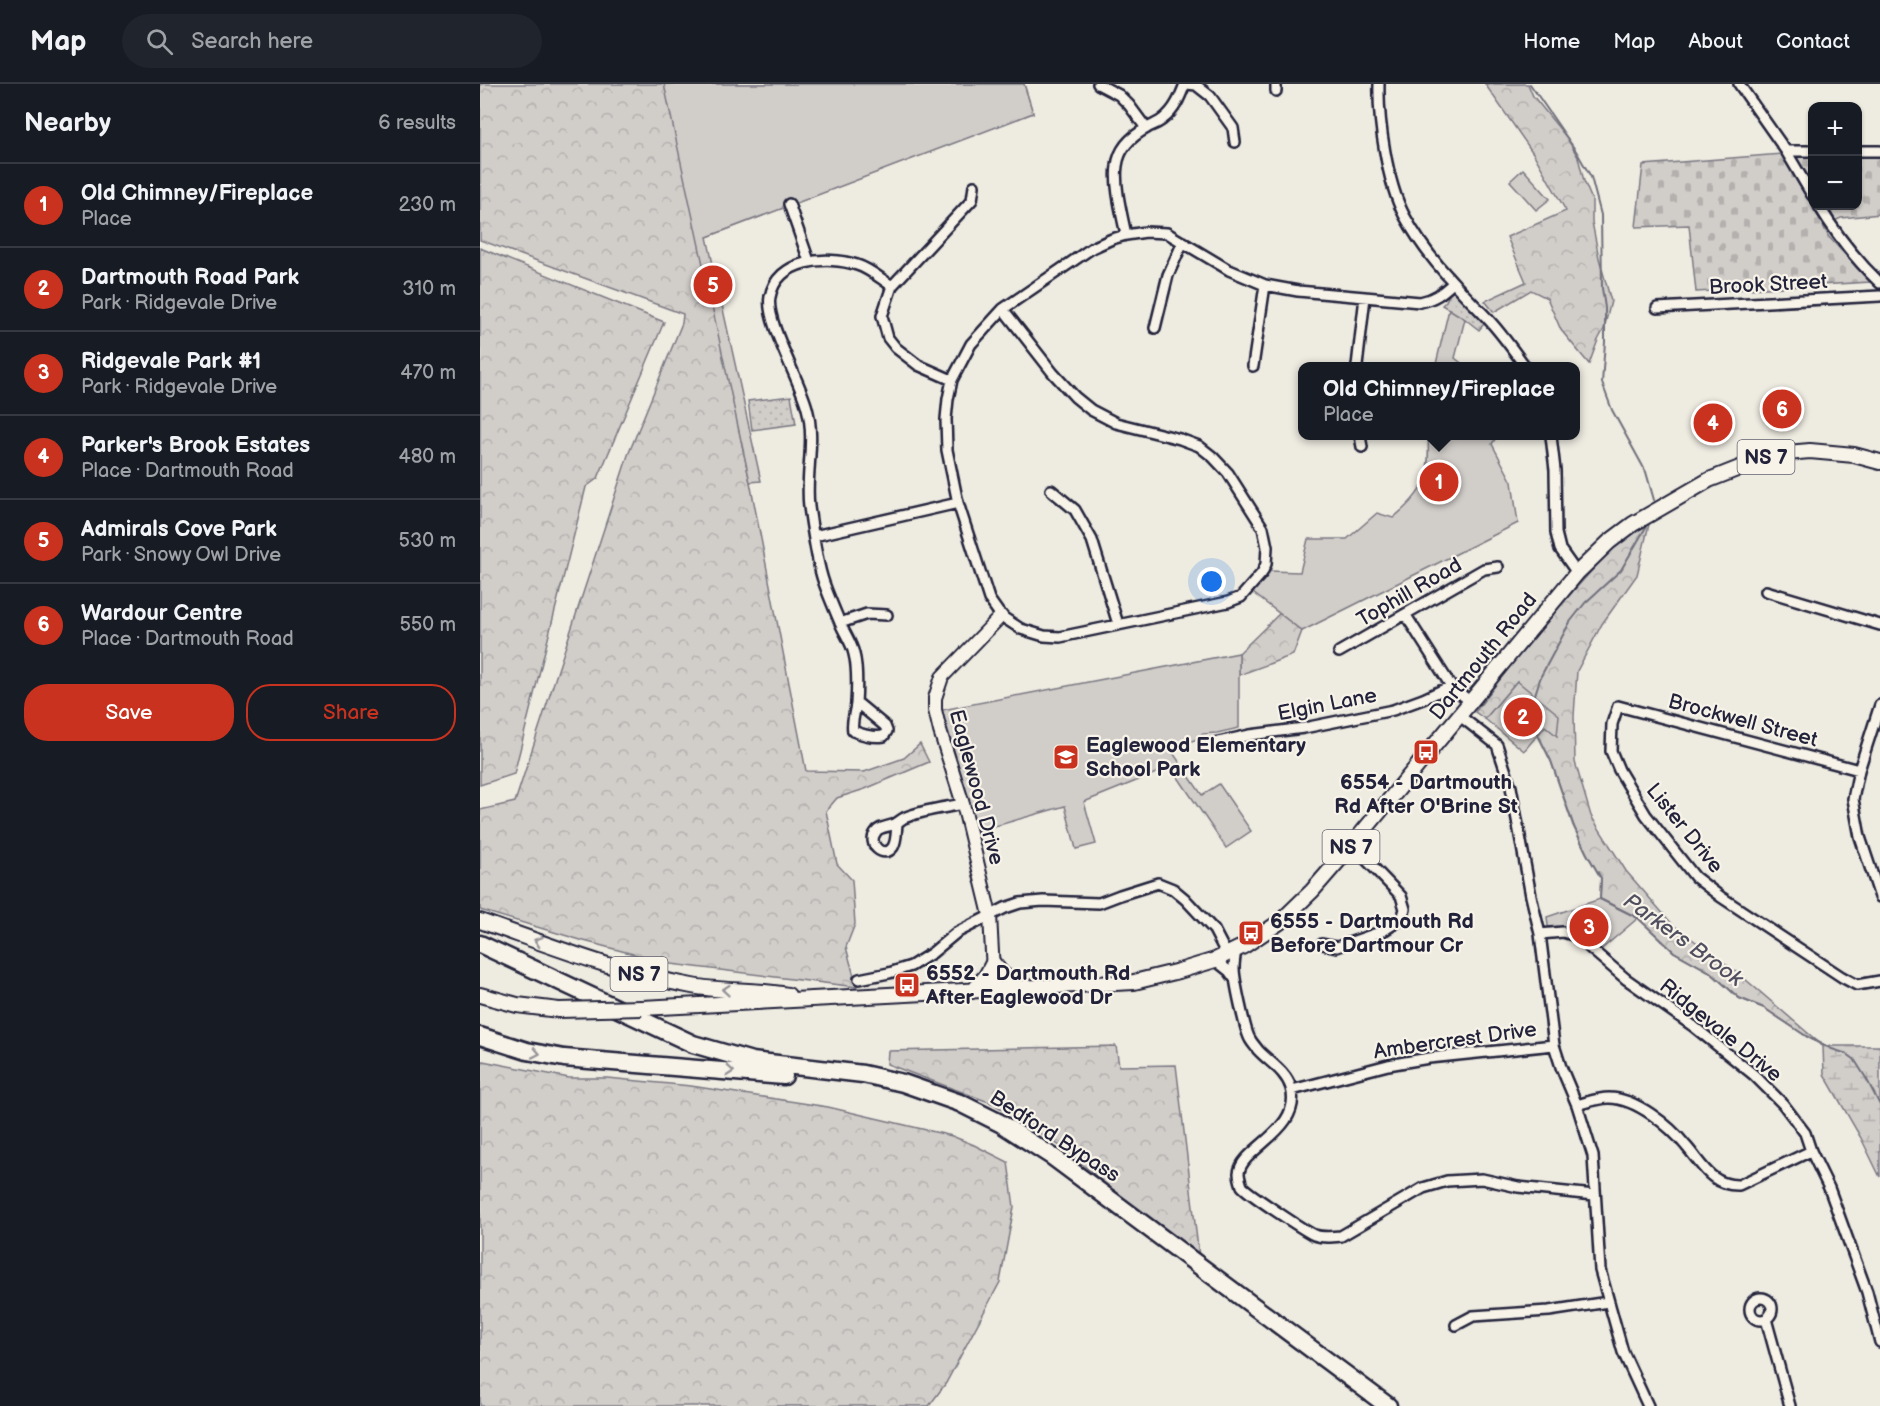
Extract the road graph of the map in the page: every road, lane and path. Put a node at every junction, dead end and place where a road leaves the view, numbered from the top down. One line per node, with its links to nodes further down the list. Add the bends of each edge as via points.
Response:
1 (1098, 84): 5 (street, via 1119,95)
2 (1186, 84): 5 (street, via 1173,109); 6 (street, via 1196,85 1210,96 1233,128)
3 (1379, 84): 18 (street, via 1384,144 1394,190 1419,238)
4 (1739, 84): 7 (street)
5 (1146, 128): 15 (street, via 1124,147 1117,166 1118,197)
6 (1235, 142)
7 (1786, 150): 8 (street); 12 (street)
8 (1808, 151)
9 (1862, 151): 10 (street)
10 (1880, 151)
11 (974, 186): 21 (street, via 972,200)
12 (1808, 188)
13 (789, 204): 17 (street)
14 (1821, 210): 19 (street, via 1861,265)
15 (1126, 235): 16 (street, via 1167,233); 25 (street, via 1092,248)
16 (1183, 242): 20 (street, via 1229,270); 26 (street, via 1168,275)
17 (809, 261): 21 (street, via 857,265); 37 (street, via 784,273 775,284 769,311 807,409 811,431 808,505)
18 (1453, 283): 23 (street, via 1431,300 1420,302); 28 (street)
19 (1880, 283)
20 (1265, 285): 23 (street); 29 (street)
21 (892, 286): 30 (street, via 882,316 888,338 918,365)
22 (1880, 296): 24 (street, Brook Street)
23 (1365, 297): 27 (street)
24 (1657, 308)
25 (1003, 309): 30 (street, via 971,344); 45 (street, via 1053,373 1091,410 1116,423 1199,446 1213,457 1228,473 1263,528 1266,564 1242,597)
26 (1155, 328)
27 (1357, 362)
28 (1522, 362)
29 (1253, 366)
30 (952, 380): 36 (street, via 946,419 947,450)
31 (1361, 440): 33 (street)
32 (1552, 440): 39 (street, via 1556,533 1560,549)
33 (1362, 447)
34 (1880, 462): 39 (main road, Dartmouth Road / NS 7, via 1810,451 1775,454 1726,472 1661,506 1609,542)
35 (1051, 490): 45 (street, via 1075,510 1092,540)
36 (958, 503): 37 (street); 43 (street, via 989,599)
37 (814, 536): 44 (street, via 822,579)
38 (1498, 567): 41 (street, Tophill Road, via 1484,569)
39 (1577, 573): 50 (main road, Dartmouth Road / NS 7)
40 (1766, 591): 46 (street)
41 (1405, 614): 47 (street, Tophill Road); 48 (street)
42 (887, 615): 44 (street, via 867,614)
43 (1001, 616): 45 (street, via 1021,629 1044,636 1060,637); 56 (street, Eaglewood Drive, via 942,677 935,698 940,731)
44 (840, 622): 49 (street, via 854,652)
45 (1118, 624)
46 (1880, 625)
47 (1339, 652)
48 (1451, 686): 50 (street); 54 (street, Elgin Lane, via 1393,710)
49 (856, 702)
50 (1472, 703): 53 (main road, Dartmouth Road / NS 7)
51 (1880, 705): 55 (street)
52 (1618, 706): 55 (street, Brockwell Street); 69 (street, Lister Drive, via 1612,724 1611,751 1619,770 1646,815 1699,881 1842,977 1857,985)
53 (1460, 717): 58 (main road, Dartmouth Road / NS 7); 62 (street, via 1497,746 1503,760)
54 (1205, 745)
55 (1858, 770): 59 (street, via 1853,799 1860,837)
56 (963, 804): 57 (street, via 902,819); 60 (street, Eaglewood Drive)
57 (897, 824)
58 (1352, 845): 64 (street, via 1401,896 1405,909 1402,919 1383,931 1337,947); 65 (main road, Dartmouth Road / NS 7, via 1280,922)
59 (1880, 897)
60 (990, 915): 65 (street, via 1020,903 1099,903 1158,883 1185,899 1214,930); 66 (street, Eaglewood Drive); 68 (street, via 911,966)
61 (480, 921): 74 (main road, Dartmouth Road / NS 7, one-way to 61, via 653,978)
62 (1540, 934): 76 (street); 79 (street, Ridgevale Drive, via 1563,932 1576,936 1626,979 1693,1026 1783,1104 1805,1133)
63 (480, 944): 86 (highway, Bedford Bypass, via 693,1044 752,1060 903,1083 960,1103 1000,1123 1053,1157)
64 (1322, 944)
65 (1226, 955): 67 (street); 67 (street, via 1234,961); 70 (main road, Dartmouth Road / NS 7, via 1134,982)
66 (993, 963): 70 (main road); 71 (street, Eaglewood Drive); 72 (main road)
67 (1234, 978): 77 (street, via 1249,1038)
68 (859, 979)
69 (1880, 981)
70 (1023, 988): 71 (main road, Dartmouth Road / NS 7)
71 (994, 990): 72 (main road, Dartmouth Road / NS 7)
72 (973, 991): 74 (main road, Dartmouth Road / NS 7)
73 (480, 995): 74 (main road, Dartmouth Road / NS 7, bridge, via 559,1010)
74 (805, 998)
75 (480, 1035): 85 (highway, Bedford Bypass, one-way to 85, via 527,1051 564,1058 856,1084 956,1113 1005,1138 1057,1174)
76 (1554, 1046): 77 (street, Ambercrest Drive, via 1429,1058); 78 (street)
77 (1292, 1090): 80 (street, via 1287,1118 1238,1174 1243,1188 1316,1236 1341,1236 1416,1192 1447,1181 1482,1179)
78 (1577, 1105): 79 (street, via 1611,1098 1643,1110 1675,1134 1707,1172 1727,1186 1739,1185); 80 (street, via 1593,1156)
79 (1811, 1151): 84 (street, Ridgevale Drive, via 1860,1271)
80 (1594, 1195): 81 (street, via 1600,1270)
81 (1608, 1302): 83 (street, via 1473,1316); 87 (street, via 1626,1361)
82 (1766, 1319): 88 (street)
83 (1456, 1324)
84 (1880, 1342)
85 (1370, 1406)
86 (1388, 1406)
87 (1647, 1406)
88 (1790, 1406)

